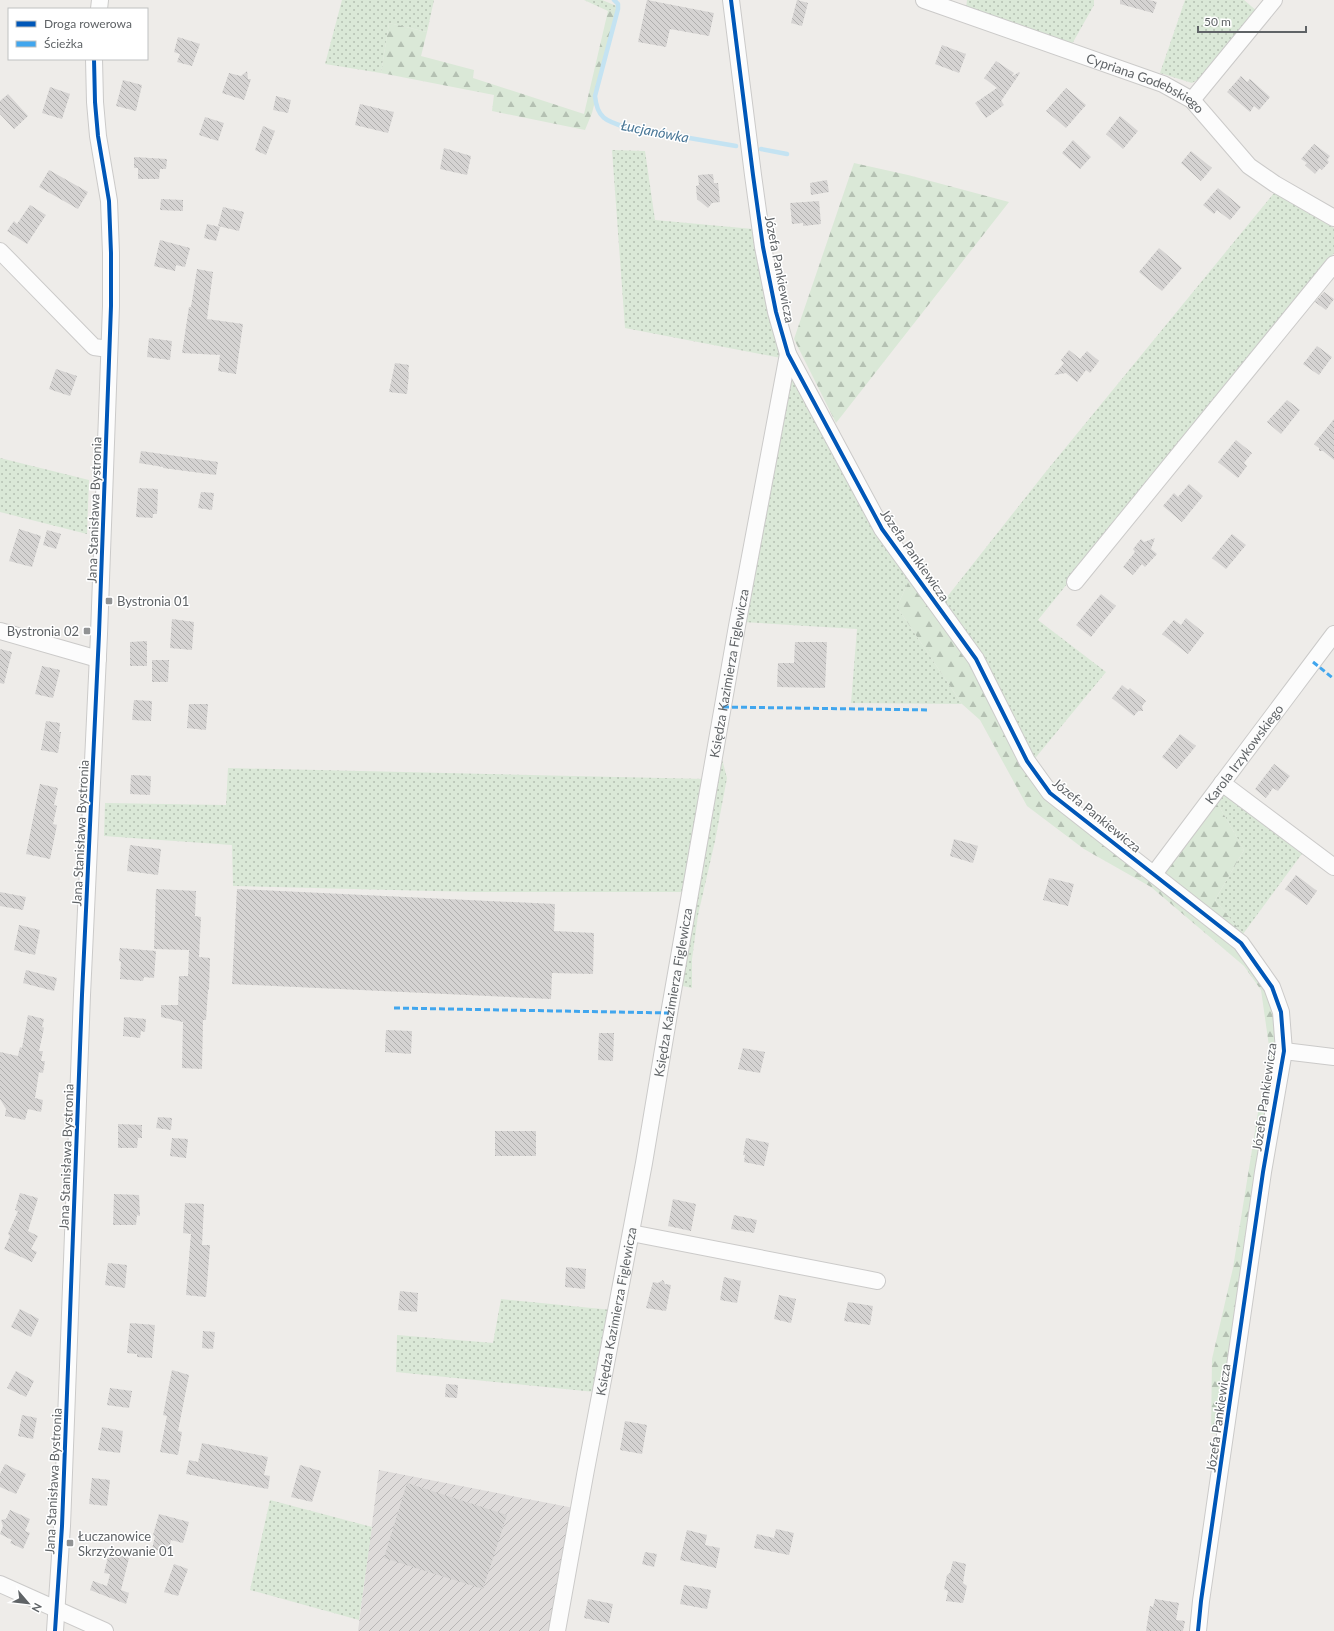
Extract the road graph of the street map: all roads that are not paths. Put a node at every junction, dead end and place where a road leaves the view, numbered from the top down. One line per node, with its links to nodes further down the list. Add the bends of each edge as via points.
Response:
1 (730, 0): 10 (street, Józefa Pankiewicza, via 763,247 776,312)
2 (924, 0): 5 (street, Cypriana Godebskiego, via 1163,84)
3 (1274, 0): 5 (street)
4 (94, 60): 9 (street, Jana Stanisława Bystronia, via 97,122 109,209 112,261)
5 (1192, 100): 6 (street, Cypriana Godebskiego, via 1249,166)
6 (1334, 218)
7 (0, 251): 9 (street, via 94,347)
8 (1334, 264): 11 (street)
9 (109, 350): 14 (street, Jana Stanisława Bystronia)
10 (788, 354): 17 (street, Józefa Pankiewicza, via 882,529 976,659 1027,761 1050,793); 20 (street, Księdza Kazimierza Figlewicza, via 737,626)
11 (1075, 582)
12 (0, 631): 14 (street)
13 (1334, 634): 15 (street, Karola Irzykowskiego)
14 (98, 659): 23 (street, Jana Stanisława Bystronia, via 82,995 62,1526)
15 (1222, 782): 16 (street); 17 (street, Karola Irzykowskiego)
16 (1334, 867)
17 (1154, 874): 18 (street, Józefa Pankiewicza, via 1242,943 1272,987 1281,1012)
18 (1284, 1051): 19 (street); 27 (street, Józefa Pankiewicza, via 1263,1172)
19 (1334, 1057)
20 (631, 1233): 21 (street); 26 (street, Księdza Kazimierza Figlewicza)
21 (877, 1281)
22 (0, 1584): 23 (street)
23 (56, 1610): 24 (street, Jana Stanisława Bystronia); 25 (street)
24 (55, 1631)
25 (105, 1631)
26 (557, 1631)
27 (1198, 1631)

